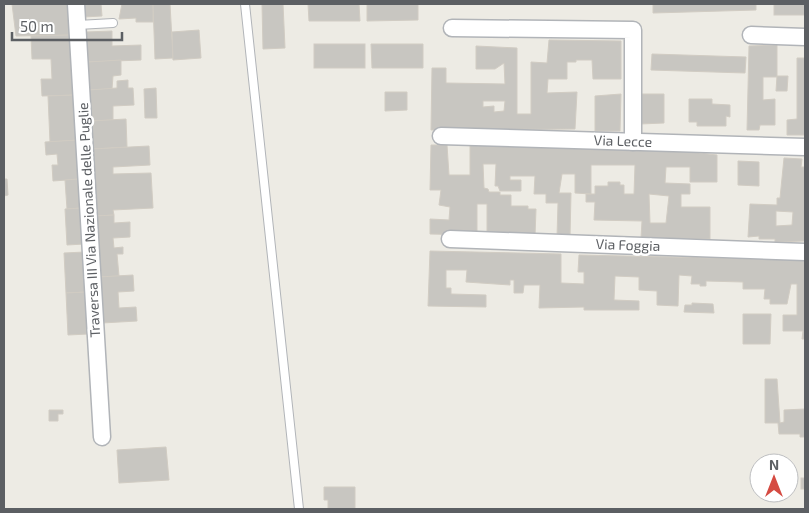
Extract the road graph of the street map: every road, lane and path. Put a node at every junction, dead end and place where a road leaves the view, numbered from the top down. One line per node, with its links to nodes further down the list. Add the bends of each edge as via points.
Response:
1 (76, 4): 4 (street, Traversa III Via Nazionale delle Puglie)
2 (245, 4): 14 (lane)
3 (113, 23): 4 (lane)
4 (78, 25): 13 (street, Traversa III Via Nazionale delle Puglie)
5 (452, 28): 9 (street, via 633,30)
6 (752, 35): 7 (street)
7 (805, 37)
8 (441, 136): 9 (street, Via Lecce)
9 (633, 142): 10 (street, Via Lecce)
10 (805, 147)
11 (450, 239): 12 (street, Via Foggia)
12 (805, 252)
13 (102, 437)
14 (299, 509)

